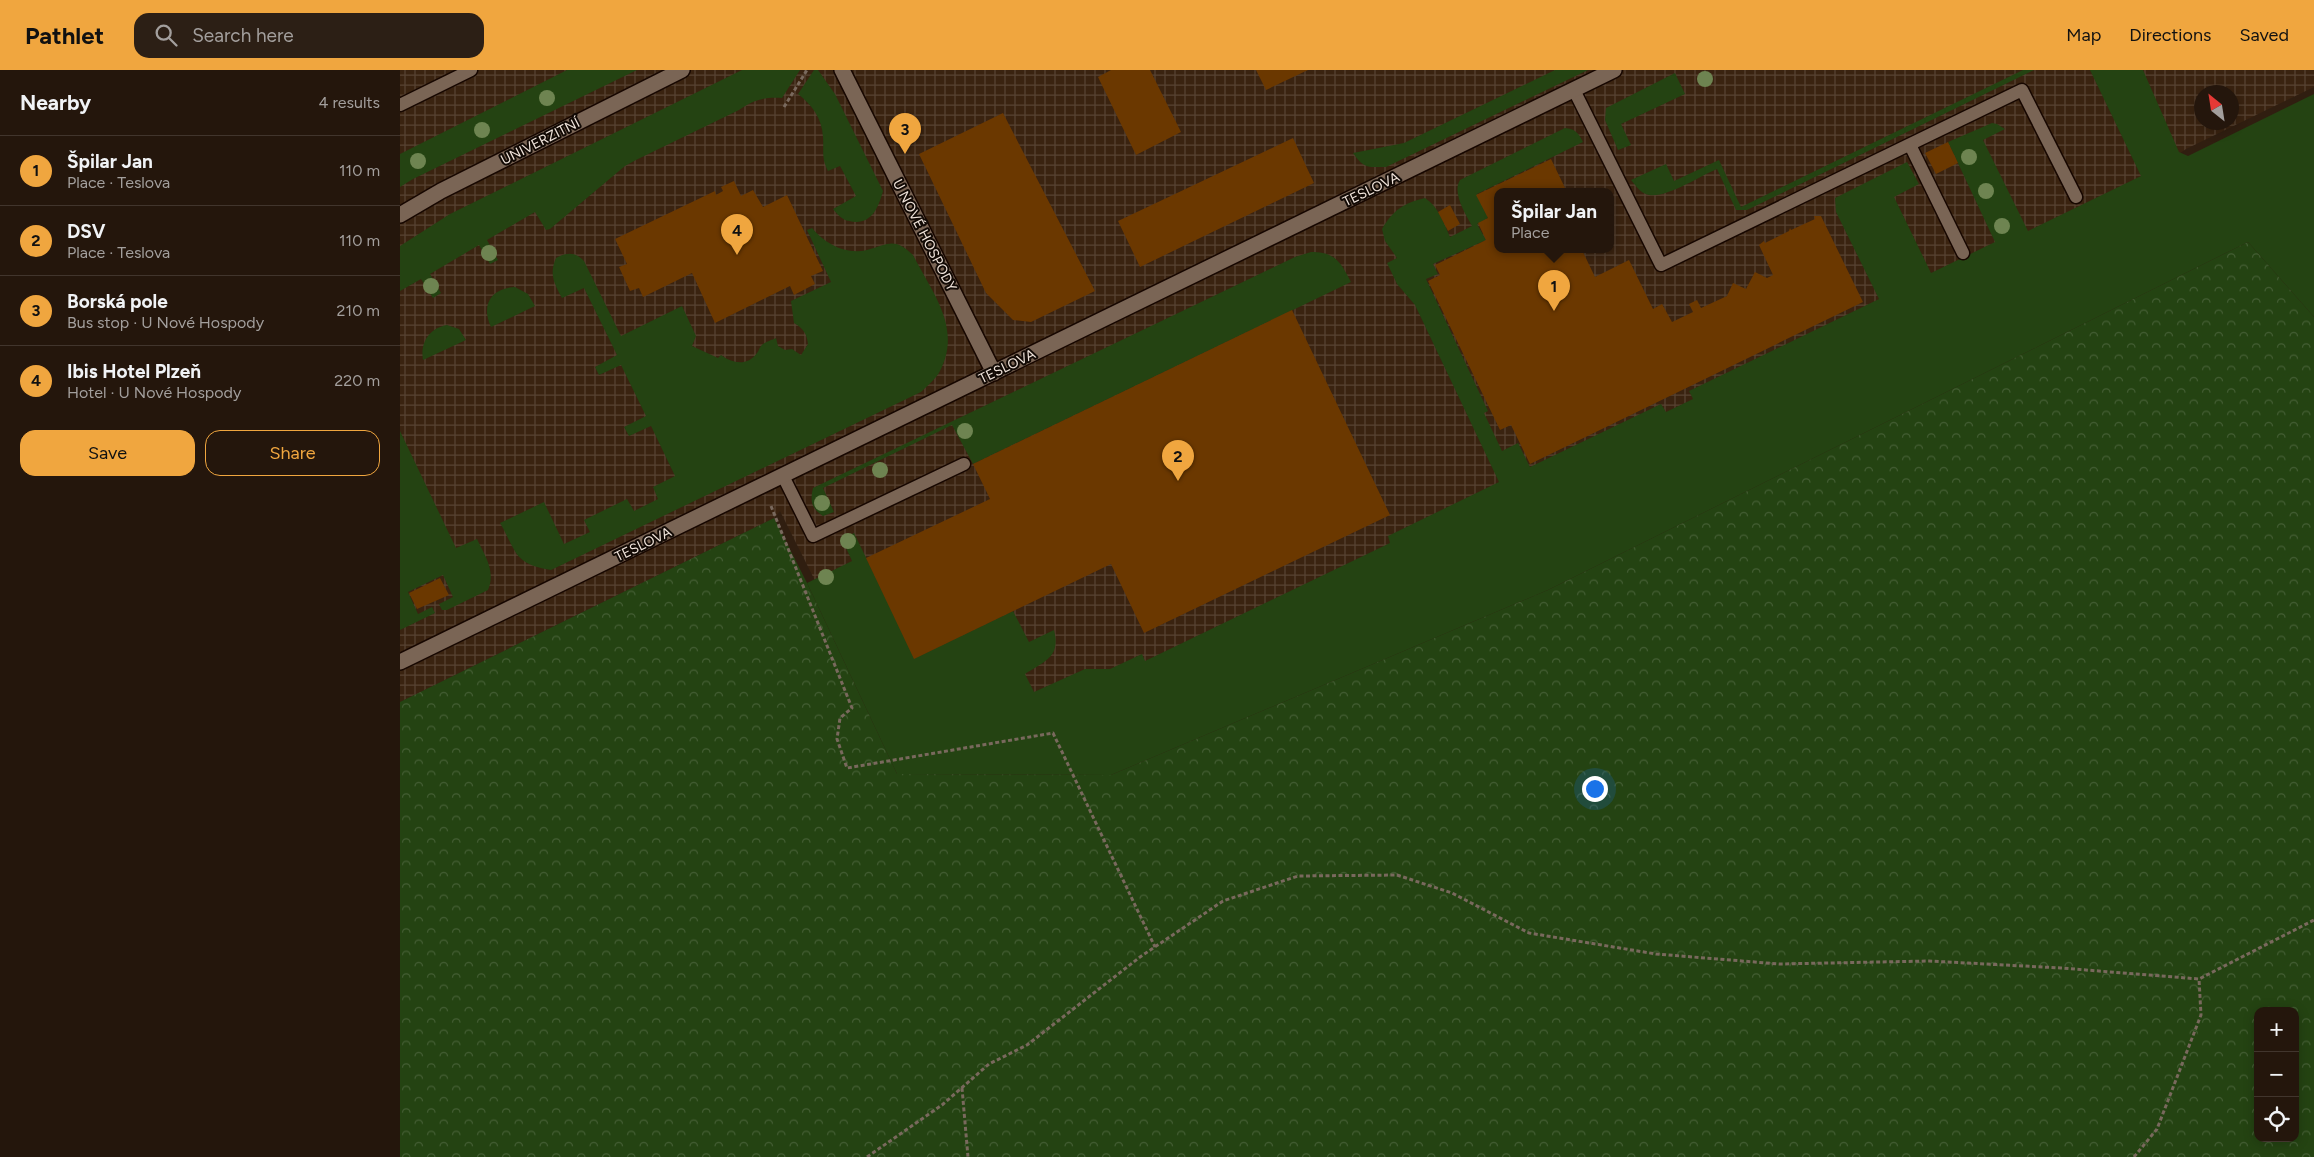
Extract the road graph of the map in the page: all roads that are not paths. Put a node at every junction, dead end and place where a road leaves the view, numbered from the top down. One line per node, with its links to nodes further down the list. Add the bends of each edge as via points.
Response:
1 (471, 70): 6 (lane)
2 (682, 70): 9 (street, UNIVERZITNÍ, via 441,191)
3 (842, 70): 11 (street, U NOVÉ HOSPODY)
4 (1614, 70): 5 (street, TESLOVA)
5 (1574, 90): 7 (lane, via 1661,264); 11 (street, TESLOVA)
6 (400, 105)
7 (1910, 145): 8 (lane, via 2022,90); 10 (lane)
8 (2076, 196)
9 (400, 215)
10 (1963, 253)
11 (994, 372): 13 (street, TESLOVA)
12 (964, 464): 13 (lane, via 813,536)
13 (784, 476): 14 (street, TESLOVA)
14 (400, 662)

